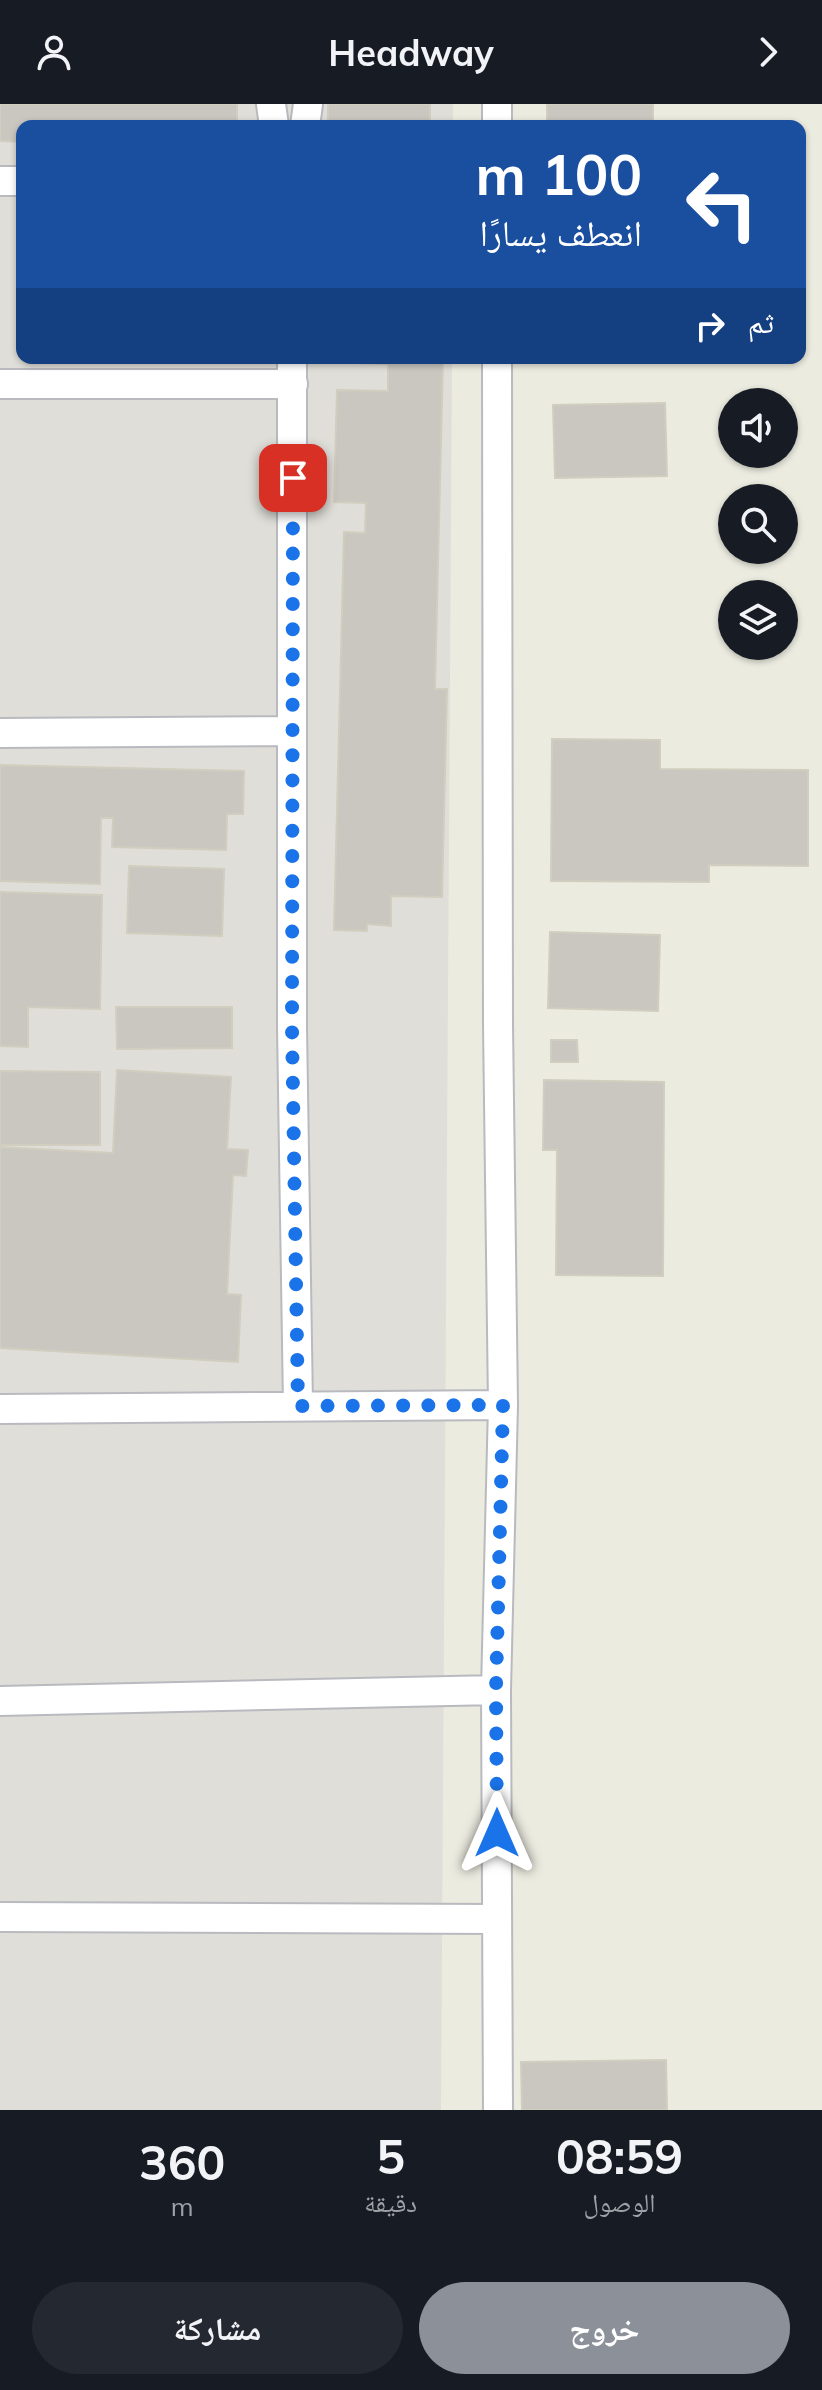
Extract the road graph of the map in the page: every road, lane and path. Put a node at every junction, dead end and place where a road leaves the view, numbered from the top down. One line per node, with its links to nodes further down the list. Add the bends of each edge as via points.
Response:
1 (497, 364): 6 (street)
2 (292, 371): 3 (street); 4 (street)
3 (0, 384)
4 (292, 731): 5 (street); 7 (street)
5 (0, 733)
6 (503, 1405): 7 (street); 9 (street)
7 (298, 1406): 8 (street)
8 (0, 1409)
9 (496, 1690): 10 (street); 12 (street)
10 (0, 1701)
11 (0, 1917): 12 (street)
12 (497, 1919): 13 (street)
13 (498, 2110)

